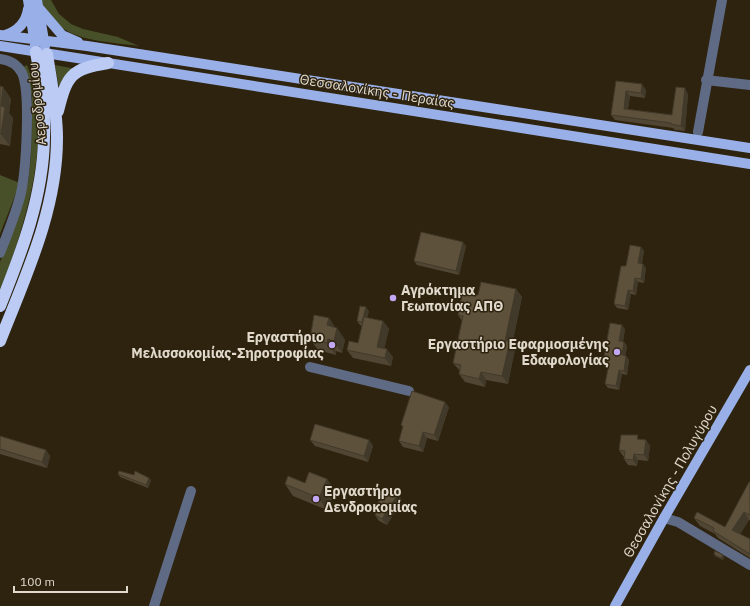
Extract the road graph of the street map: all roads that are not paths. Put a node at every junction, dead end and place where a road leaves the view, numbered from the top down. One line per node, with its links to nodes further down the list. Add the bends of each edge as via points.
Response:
1 (722, 0): 10 (street)
2 (31, 3): 3 (main road, via 19,28); 4 (main road, Αεροδρομίου); 6 (main road, via 62,35)
3 (2, 35): 4 (main road, Θεσσαλονίκης - Περαίας)
4 (39, 40): 6 (main road, Θεσσαλονίκης - Περαίας); 7 (main road, Αεροδρομίου)
5 (0, 46): 7 (main road, Θεσσαλονίκης - Περαίας)
6 (87, 46): 14 (main road, Θεσσαλονίκης - Περαίας)
7 (41, 53): 9 (main road, Θεσσαλονίκης - Περαίας); 12 (highway, Αεροδρομίου); 17 (highway, Αεροδρομίου, via 44,119 41,174 29,228)
8 (0, 58): 16 (street, via 18,67 23,78 26,154 21,193)
9 (108, 63): 12 (highway, via 84,68 71,76 64,87); 15 (main road, Θεσσαλονίκης - Περαίας)
10 (706, 80): 11 (street); 13 (street)
11 (750, 85)
12 (56, 118): 18 (highway, Αεροδρομίου, via 56,156 47,214 32,261)
13 (698, 132)
14 (750, 148)
15 (750, 164)
16 (0, 253)
17 (0, 306)
18 (0, 341)
19 (310, 367): 21 (street)
20 (750, 370): 23 (main road, Θεσσαλονίκης - Πολυγύρου)
21 (409, 391)
22 (191, 491): 25 (street)
23 (664, 518): 24 (street, via 678,522); 26 (main road, Θεσσαλονίκης - Πολυγύρου)
24 (750, 565)
25 (154, 606)
26 (615, 606)

